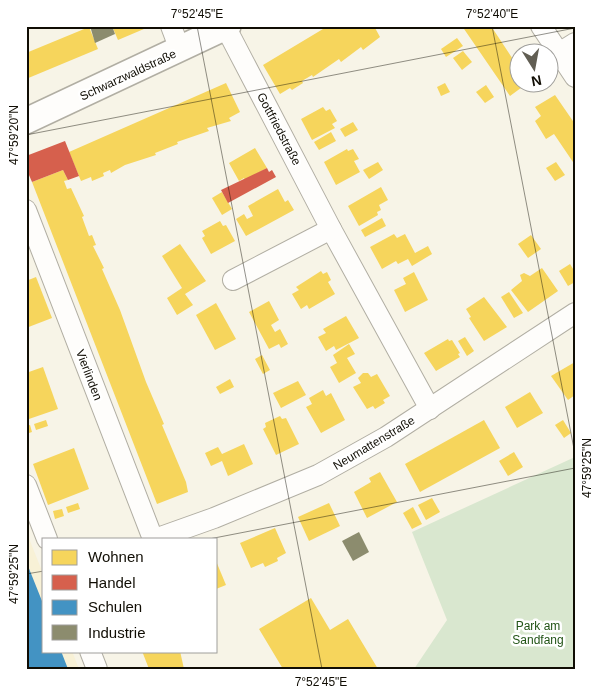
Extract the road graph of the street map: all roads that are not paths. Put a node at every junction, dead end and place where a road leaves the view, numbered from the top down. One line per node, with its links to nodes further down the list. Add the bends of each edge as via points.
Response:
1 (171, 26): 5 (street)
2 (541, 26): 4 (street)
3 (227, 27): 5 (main road, Schwarzwaldstraße); 9 (street, Gottfriedstraße)
4 (567, 48): 6 (street)
5 (180, 50): 7 (main road, Schwarzwaldstraße)
6 (575, 77)
7 (26, 121)
8 (26, 210): 15 (street, Vierlinden)
9 (331, 229): 10 (street); 12 (street, Gottfriedstraße)
10 (233, 280)
11 (575, 313): 12 (street, Neumattenstraße)
12 (430, 408): 16 (street, Neumattenstraße, via 318,475)
13 (26, 485): 14 (street)
14 (47, 538)
15 (154, 538)
16 (157, 538)
17 (90, 652): 18 (street)
18 (97, 669)

